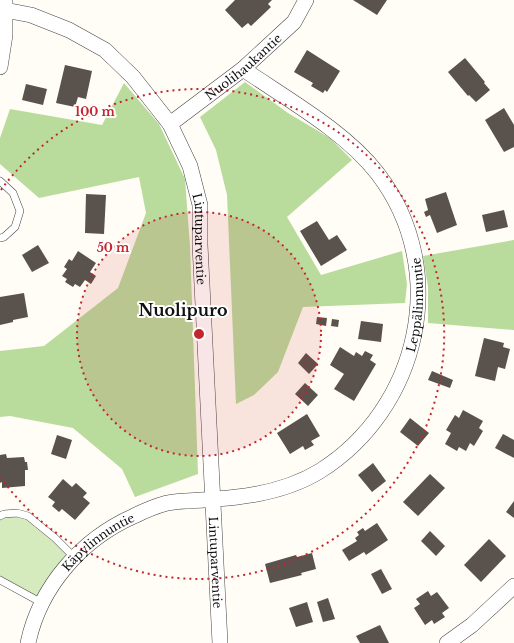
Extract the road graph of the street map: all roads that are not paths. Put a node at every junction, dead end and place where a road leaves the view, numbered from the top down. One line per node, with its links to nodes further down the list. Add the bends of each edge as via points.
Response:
1 (306, 0): 4 (street, Nuolihaukantie, via 294,22)
2 (3, 6): 3 (street, via 5,36); 5 (street, Lintuparventie, via 69,30 105,50 133,77)
3 (0, 67)
4 (243, 69): 5 (street, Nuolihaukantie); 8 (street, Leppälinnuntie, via 355,148 379,175 408,229 414,252 419,304 408,358 395,390 369,428 353,445 320,471 287,486 254,495)
5 (170, 124): 8 (street, Lintuparventie, via 190,166 200,205)
6 (0, 180): 7 (lane, via 13,193 20,211 15,227)
7 (0, 238)
8 (213, 500): 10 (street, Käpylinnuntie, via 164,504 142,512 119,522); 16 (street, Lintuparventie)
9 (0, 516): 10 (lane, via 17,513 28,516)
10 (74, 557): 13 (street, Käpylinnuntie)
11 (0, 580): 13 (lane)
12 (514, 586): 14 (street)
13 (42, 603): 15 (street, Käpylinnuntie)
14 (452, 642)
15 (28, 643)
16 (220, 643)

